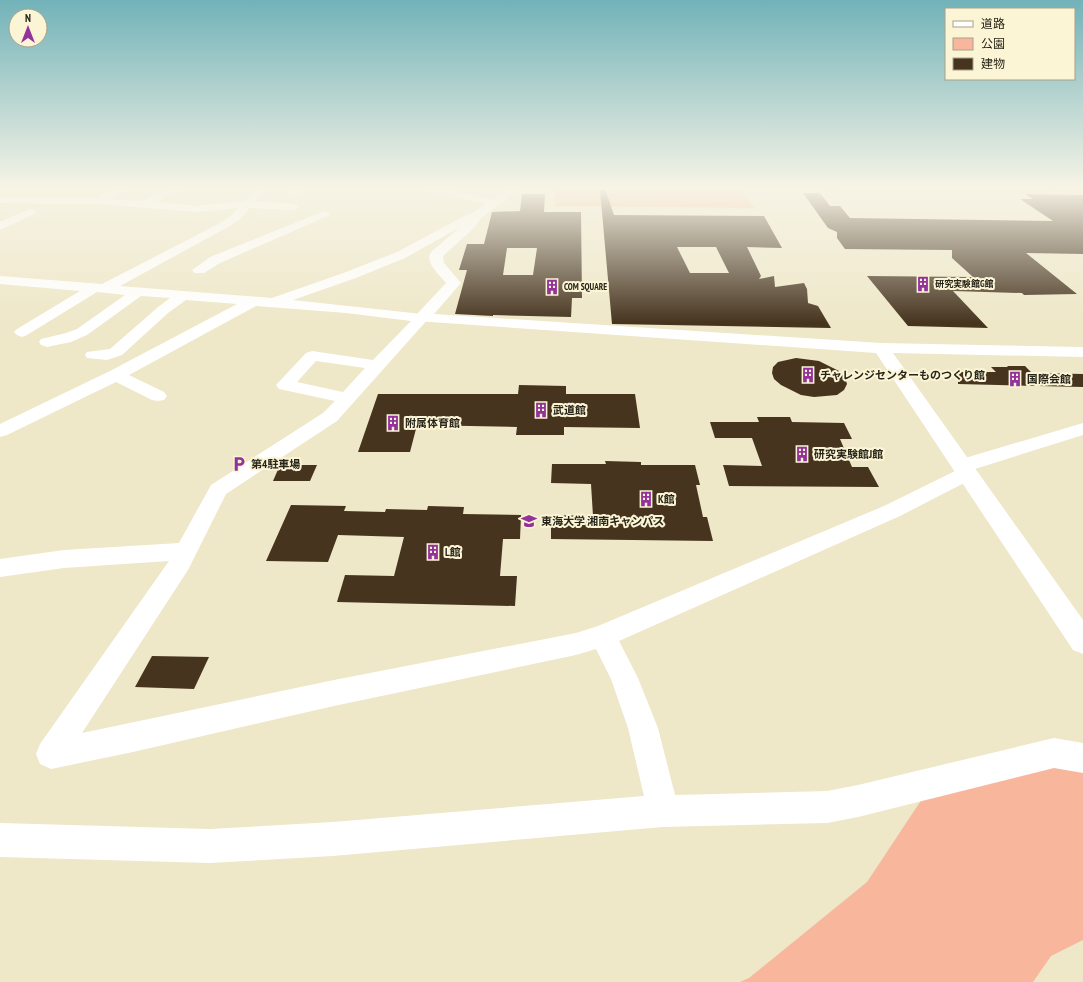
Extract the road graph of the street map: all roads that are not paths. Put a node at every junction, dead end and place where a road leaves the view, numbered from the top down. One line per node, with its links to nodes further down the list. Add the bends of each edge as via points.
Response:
1 (212, 232): 5 (street)
2 (282, 232): 6 (street)
3 (443, 232): 15 (street, via 401,255)
4 (462, 232): 16 (street, via 436,255 437,264 454,283)
5 (193, 242): 8 (street); 11 (street)
6 (255, 243): 7 (street); 8 (street)
7 (270, 247)
8 (232, 253): 9 (street)
9 (199, 270)
10 (0, 280): 11 (street)
11 (99, 289): 12 (street); 17 (street)
12 (139, 291): 13 (street); 18 (street, via 82,332)
13 (184, 295): 14 (street); 21 (street, via 116,352 107,355)
14 (252, 302): 15 (street); 23 (street)
15 (271, 303): 16 (street)
16 (422, 318): 19 (street); 22 (street)
17 (22, 332)
18 (47, 342)
19 (881, 348): 20 (street); 28 (street)
20 (1083, 352)
21 (93, 354)
22 (377, 365): 25 (street); 25 (street, via 312,356 285,385)
23 (116, 375): 24 (street); 27 (street)
24 (158, 396)
25 (347, 398): 29 (street, via 330,417 218,490)
26 (1083, 429): 28 (street)
27 (0, 432)
28 (965, 469): 31 (street, via 892,511); 32 (street)
29 (187, 551): 30 (street, via 64,559); 31 (street, via 51,754 576,644)
30 (0, 568)
31 (603, 636): 34 (street, via 624,678 643,728)
32 (1083, 642)
33 (1083, 758): 34 (street, via 1054,753 827,807)
34 (663, 811): 35 (street, via 341,838 210,846)
35 (0, 840)

